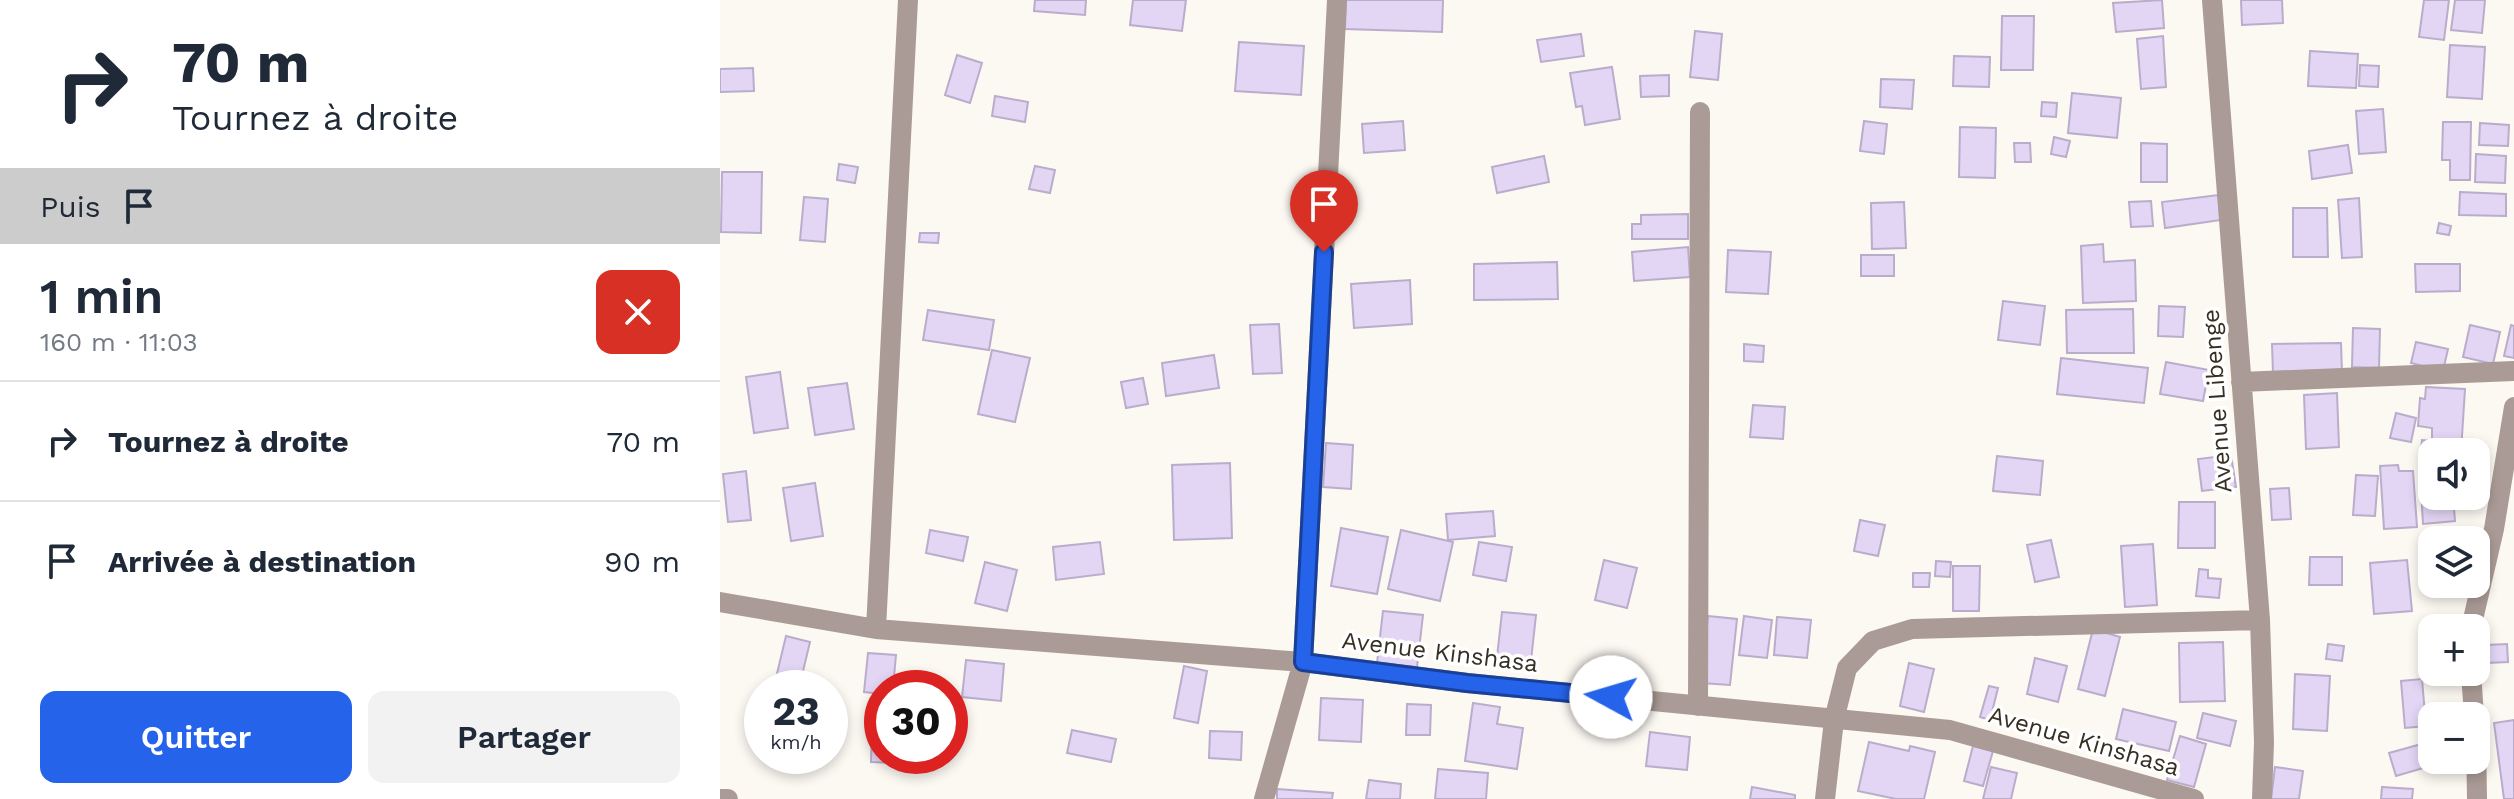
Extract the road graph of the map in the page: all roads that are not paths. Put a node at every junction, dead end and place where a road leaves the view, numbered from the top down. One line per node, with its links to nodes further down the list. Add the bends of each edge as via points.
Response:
1 (908, 0): 11 (street)
2 (1337, 0): 12 (street)
3 (2212, 0): 6 (street, Avenue Libenge)
4 (1700, 112): 13 (street)
5 (2514, 371): 6 (street)
6 (2241, 382): 10 (street, Avenue Libenge)
7 (2514, 407): 9 (street)
8 (720, 602): 11 (street, Avenue Kinshasa)
9 (2474, 614)
10 (2260, 620): 14 (street, via 1912,629 1873,641 1847,668); 21 (street, Avenue Libenge)
11 (876, 629): 12 (street, Avenue Kinshasa)
12 (1303, 662): 13 (street, Avenue Kinshasa); 18 (street)
13 (1698, 706): 14 (street, Avenue Kinshasa)
14 (1834, 720): 19 (street); 20 (street, Avenue Kinshasa, via 1950,730)
15 (2477, 774): 22 (street)
16 (720, 799): 17 (street)
17 (728, 799)
18 (1264, 799)
19 (1825, 799)
20 (2194, 799)
21 (2262, 799)
22 (2477, 799)

